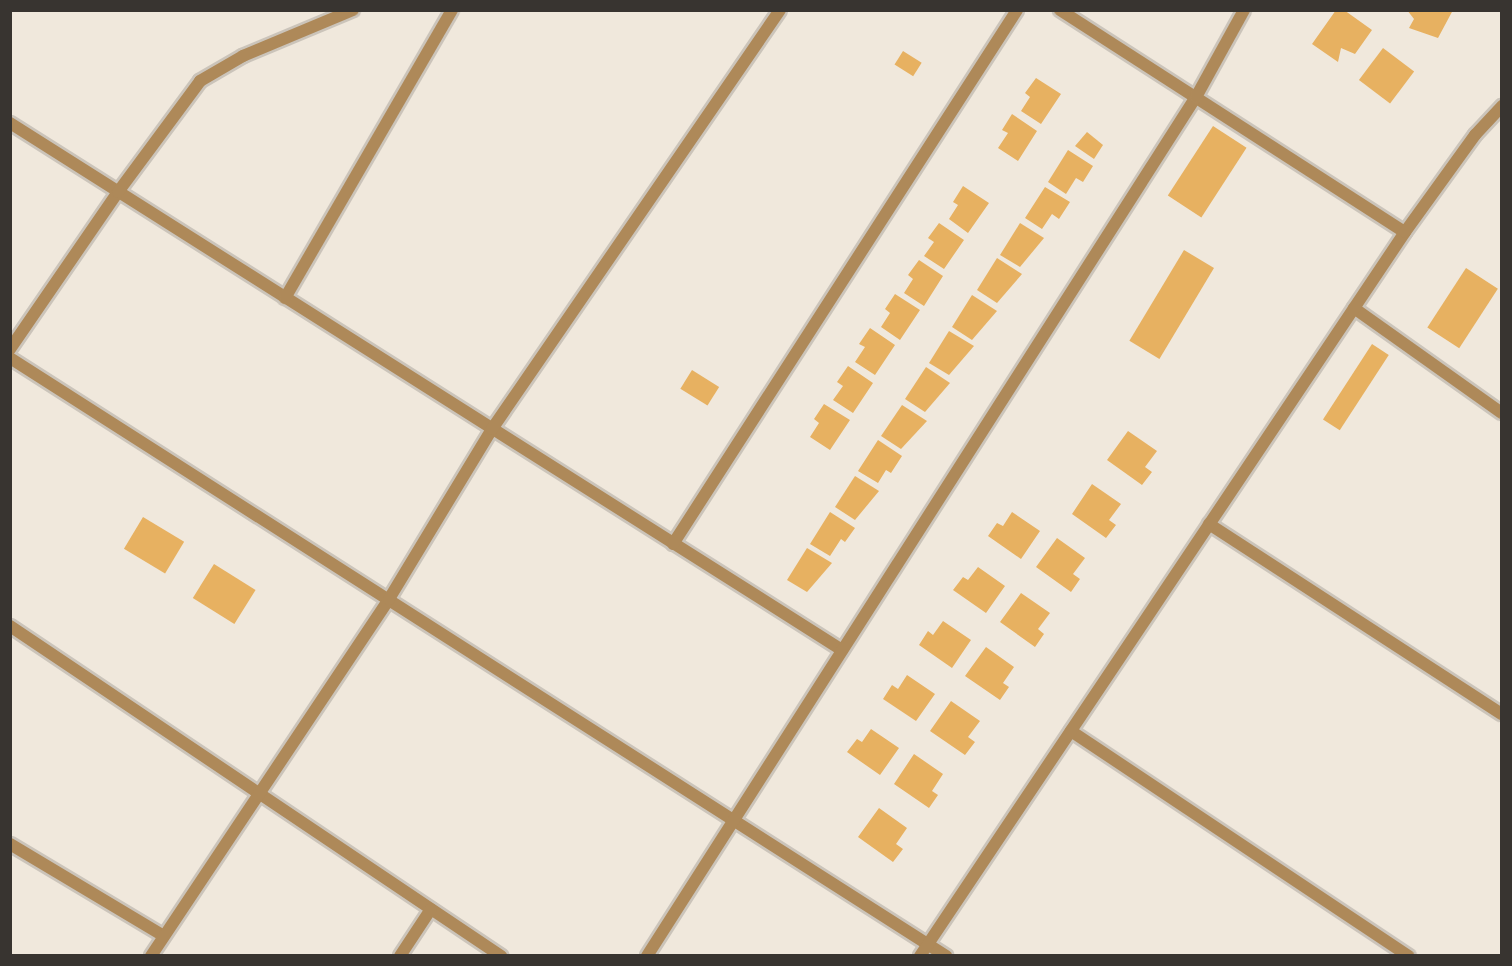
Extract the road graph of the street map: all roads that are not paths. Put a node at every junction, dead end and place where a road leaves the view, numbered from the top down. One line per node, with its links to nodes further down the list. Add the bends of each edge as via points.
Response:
1 (353, 10): 10 (street, via 243,56 200,81)
2 (452, 10): 12 (street)
3 (780, 10): 17 (street)
4 (1017, 10): 19 (street)
5 (1060, 10): 7 (street)
6 (1244, 10): 7 (street)
7 (1196, 97): 11 (street); 22 (street)
8 (1502, 106): 11 (street, via 1475,135)
9 (10, 123): 10 (street)
10 (118, 192): 12 (street); 14 (street)
11 (1405, 232): 13 (street)
12 (285, 298): 17 (street)
13 (1354, 308): 16 (street); 18 (street)
14 (10, 349)
15 (10, 358): 20 (street)
16 (1502, 412)
17 (492, 429): 19 (street); 20 (street)
18 (1209, 524): 23 (street); 24 (street)
19 (673, 544): 22 (street)
20 (389, 599): 25 (street); 26 (street)
21 (10, 626): 25 (street)
22 (842, 650): 26 (street)
23 (1502, 714)
24 (1071, 730): 30 (street); 37 (street)
25 (259, 794): 28 (street); 29 (street)
26 (735, 820): 30 (street); 34 (street)
27 (10, 844): 29 (street)
28 (431, 909): 32 (street); 33 (street)
29 (164, 936): 31 (street)
30 (928, 943): 35 (street); 36 (street)
31 (151, 956)
32 (400, 956)
33 (501, 956)
34 (647, 956)
35 (920, 956)
36 (946, 956)
37 (1409, 956)

